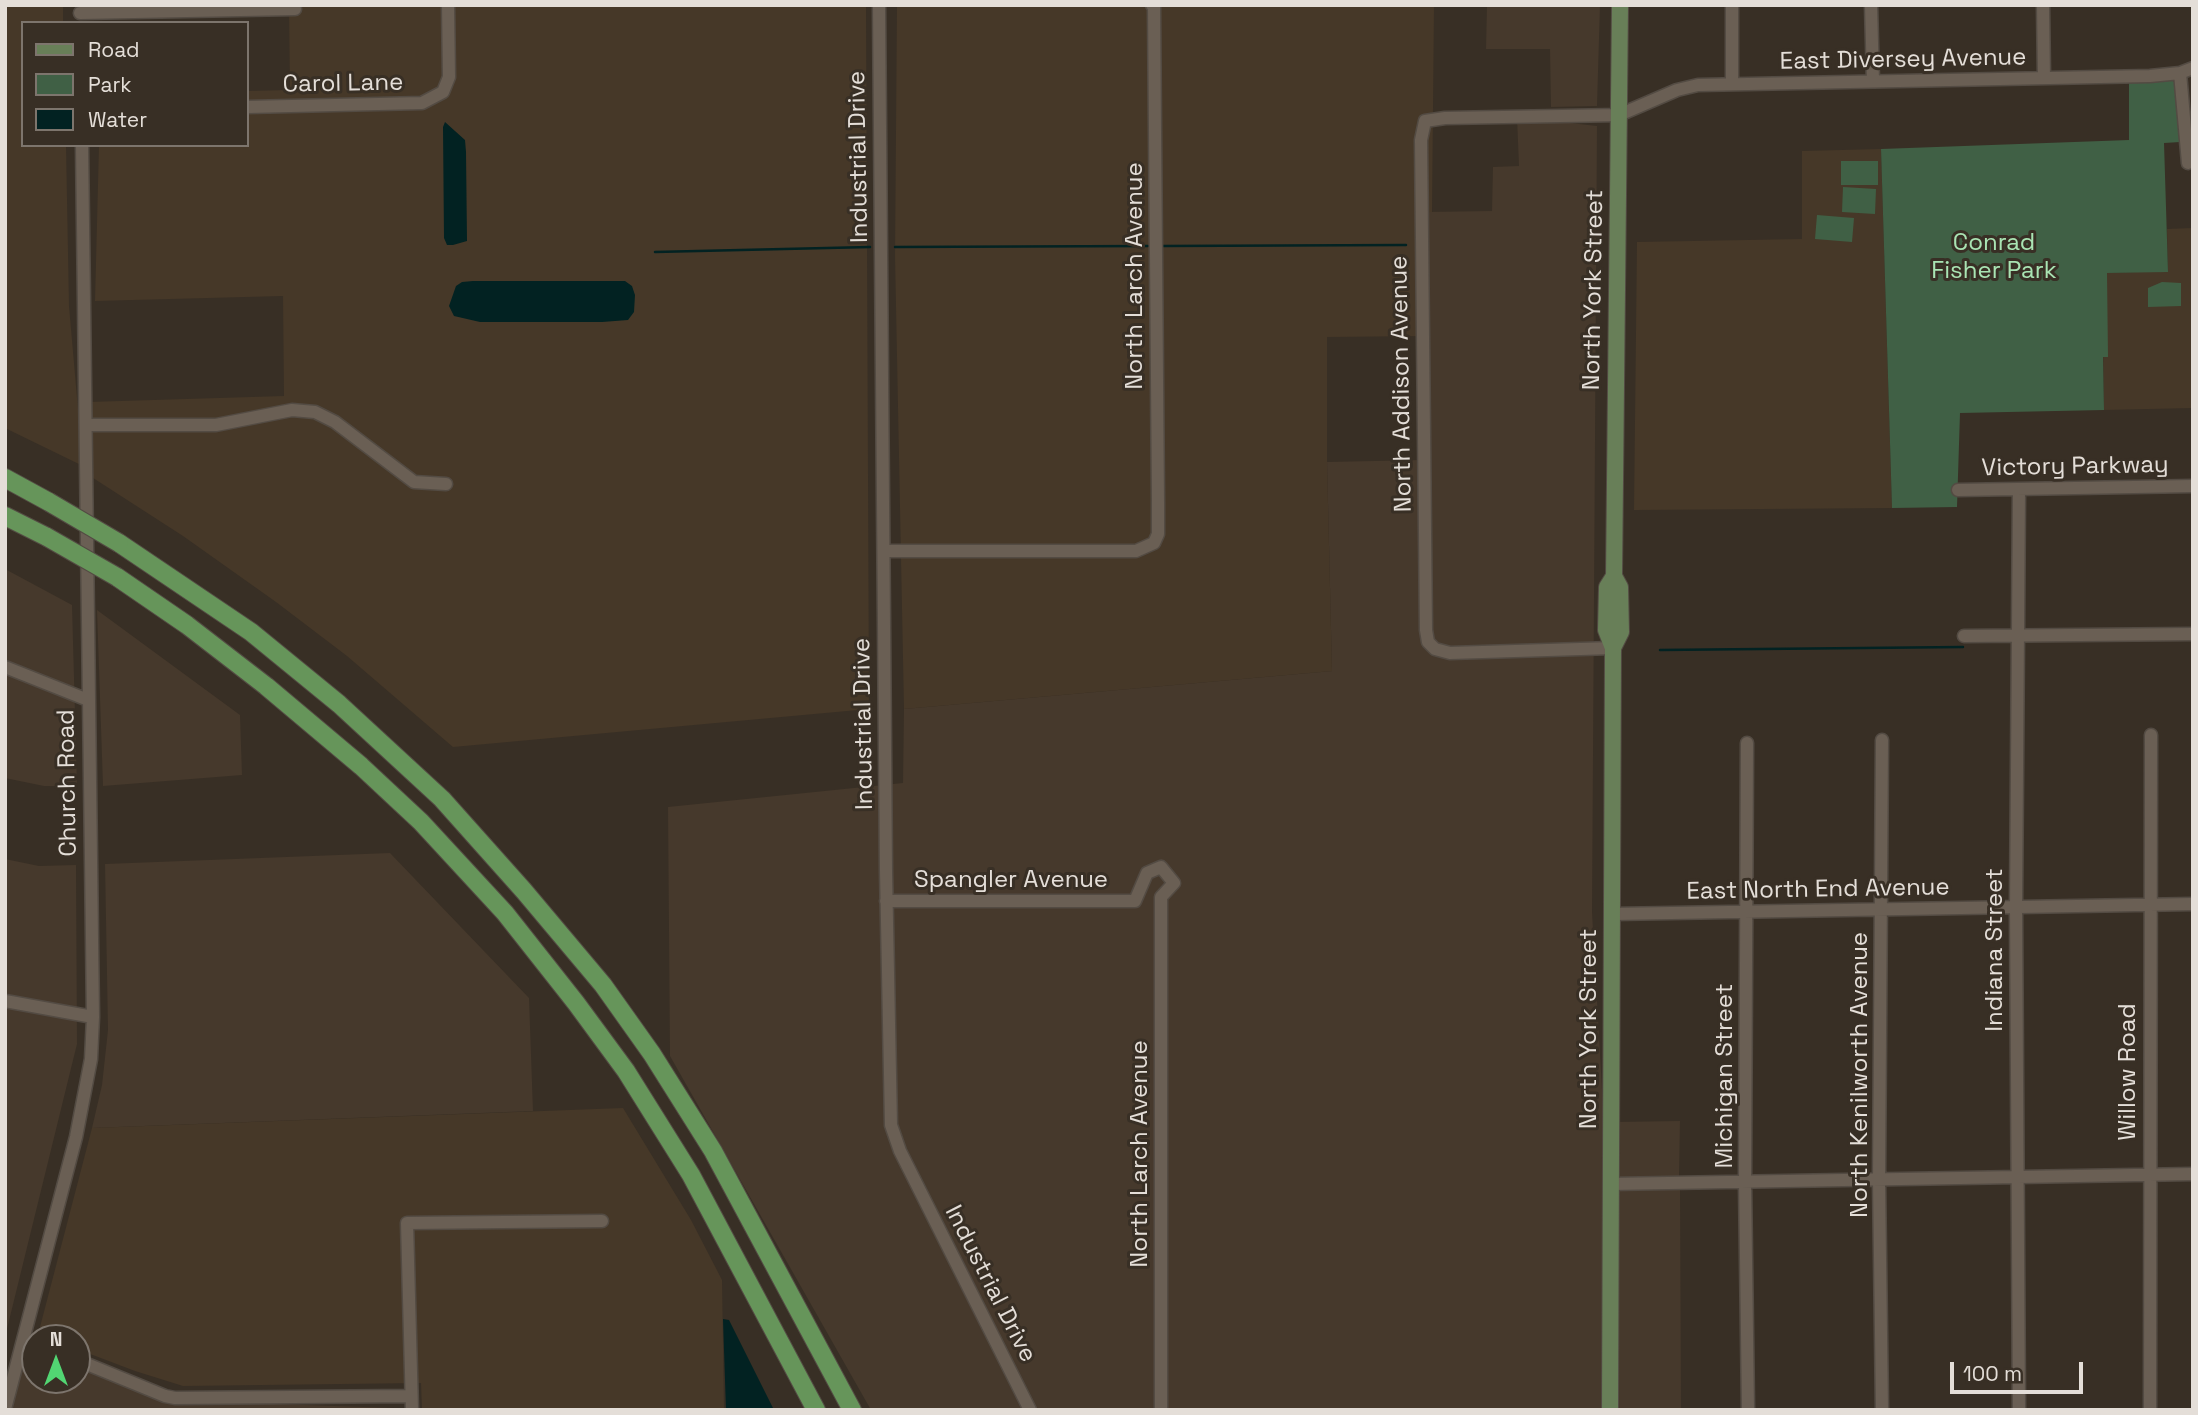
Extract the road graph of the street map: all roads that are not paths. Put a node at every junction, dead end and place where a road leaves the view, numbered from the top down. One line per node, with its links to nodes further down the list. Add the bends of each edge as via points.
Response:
1 (448, 5): 14 (street, Carol Lane, via 449,77 443,92 422,103)
2 (879, 5): 25 (street, Industrial Drive)
3 (1620, 5): 15 (main road, North York Street)
4 (1732, 5): 13 (street)
5 (1871, 5): 12 (street)
6 (2043, 5): 11 (street)
7 (1153, 6): 25 (street, North Larch Avenue, via 1158,534 1154,543 1136,551)
8 (295, 9): 9 (street)
9 (80, 14)
10 (2186, 71): 11 (street, East Diversey Avenue); 17 (street)
11 (2044, 78): 12 (street, East Diversey Avenue)
12 (1873, 81): 13 (street, East Diversey Avenue)
13 (1732, 84): 15 (street, East Diversey Avenue, via 1677,90)
14 (248, 107)
15 (1619, 115): 29 (main road, North York Street, via 1614,576 1607,587 1606,631); 29 (street, North Addison Avenue, via 1446,118 1424,121 1421,140 1426,630 1430,646 1450,653)
16 (82, 147): 18 (street, Church Road)
17 (2188, 163)
18 (86, 425): 20 (street, via 216,425 292,410 315,412 414,482); 31 (street, Church Road)
19 (5, 478): 58 (highway, bridge, via 119,543 251,632 339,704 442,799 603,985 652,1054 713,1151)
20 (446, 484)
21 (2193, 486): 23 (street, Victory Parkway)
22 (1958, 490): 23 (street, Victory Parkway)
23 (2018, 490): 28 (street, Indiana Street)
24 (5, 516): 57 (highway, bridge, via 117,577 256,678 421,822 505,913 626,1071 691,1175)
25 (884, 551): 36 (street, Industrial Drive)
26 (2193, 634): 28 (street)
27 (1964, 636): 28 (street)
28 (2018, 637): 39 (street, Indiana Street)
29 (1613, 648): 42 (main road, North York Street)
30 (5, 667): 31 (street)
31 (88, 700): 44 (street, Church Road)
32 (2151, 735): 38 (street, Willow Road)
33 (1882, 740): 40 (street, North Kenilworth Avenue)
34 (1747, 743): 41 (street, Michigan Street)
35 (1161, 897): 36 (street, Spangler Avenue, via 1174,883 1161,867 1147,873 1135,901); 60 (street, North Larch Avenue)
36 (886, 901): 59 (street, Industrial Drive, via 891,1125)
37 (2193, 904): 38 (street, East North End Avenue)
38 (2150, 905): 39 (street, East North End Avenue); 46 (street, Willow Road)
39 (2015, 908): 40 (street, East North End Avenue); 47 (street, Indiana Street)
40 (1882, 911): 41 (street, East North End Avenue); 48 (street, North Kenilworth Avenue)
41 (1746, 912): 42 (street, East North End Avenue); 49 (street, Michigan Street)
42 (1612, 914): 50 (main road, North York Street)
43 (5, 1000): 44 (street)
44 (93, 1017): 52 (street, Church Road, via 89,1080)
45 (2193, 1174): 46 (street)
46 (2149, 1175): 47 (street); 65 (street, Willow Road)
47 (2018, 1178): 48 (street); 64 (street, Indiana Street)
48 (1880, 1180): 49 (street); 63 (street, North Kenilworth Avenue)
49 (1745, 1181): 50 (street); 62 (street, Michigan Street)
50 (1610, 1184): 61 (main road, North York Street)
51 (602, 1221): 55 (street, via 407,1223)
52 (33, 1324)
53 (21, 1363): 56 (street, Church Road)
54 (91, 1366): 55 (street, via 175,1398)
55 (412, 1403)
56 (5, 1409)
57 (816, 1410)
58 (852, 1410)
59 (1030, 1410)
60 (1161, 1410)
61 (1610, 1410)
62 (1748, 1410)
63 (1882, 1410)
64 (2019, 1410)
65 (2150, 1410)

